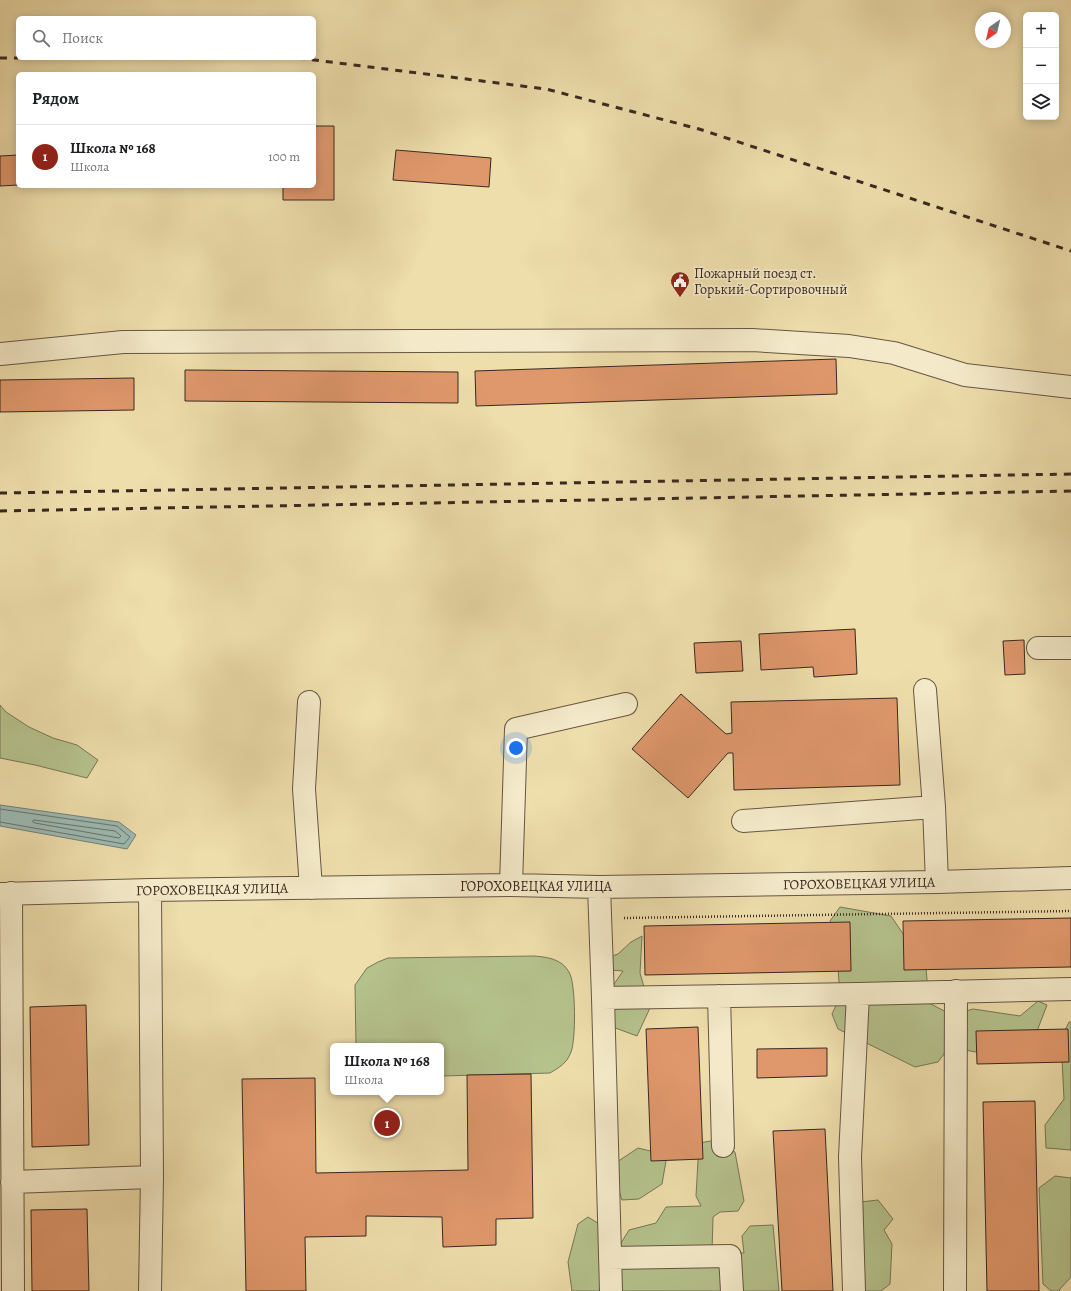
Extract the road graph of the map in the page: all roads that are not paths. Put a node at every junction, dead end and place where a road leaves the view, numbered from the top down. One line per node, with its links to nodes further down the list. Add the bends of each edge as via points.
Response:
1 (0, 354): 2 (street, via 123,342 752,340 849,346 894,353 965,375)
2 (1071, 387)
3 (1038, 648): 4 (street)
4 (1071, 648)
5 (925, 690): 8 (street)
6 (309, 702): 14 (street, via 304,789)
7 (626, 704): 12 (street, via 516,729)
8 (934, 807): 9 (street); 11 (street)
9 (743, 821)
10 (1071, 878): 11 (street, ГОРОХОВЕЦКАЯ УЛИЦА)
11 (937, 882): 13 (street, ГОРОХОВЕЦКАЯ УЛИЦА)
12 (511, 885): 13 (street, ГОРОХОВЕЦКАЯ УЛИЦА); 14 (street, ГОРОХОВЕЦКАЯ УЛИЦА)
13 (599, 887): 21 (street)
14 (311, 888): 15 (street, ГОРОХОВЕЦКАЯ УЛИЦА)
15 (150, 890): 16 (street, ГОРОХОВЕЦКАЯ УЛИЦА); 23 (street)
16 (6, 894): 24 (street)
17 (1071, 989): 18 (street)
18 (956, 991): 19 (street); 31 (street)
19 (858, 994): 20 (street); 30 (street, via 850,1157)
20 (719, 996): 21 (street); 22 (street)
21 (604, 998): 25 (street)
22 (723, 1146)
23 (152, 1177): 24 (street); 27 (street)
24 (12, 1182): 26 (street)
25 (610, 1258): 28 (street); 29 (street, via 730,1256)
26 (13, 1291)
27 (150, 1291)
28 (611, 1291)
29 (732, 1291)
30 (854, 1291)
31 (955, 1291)

